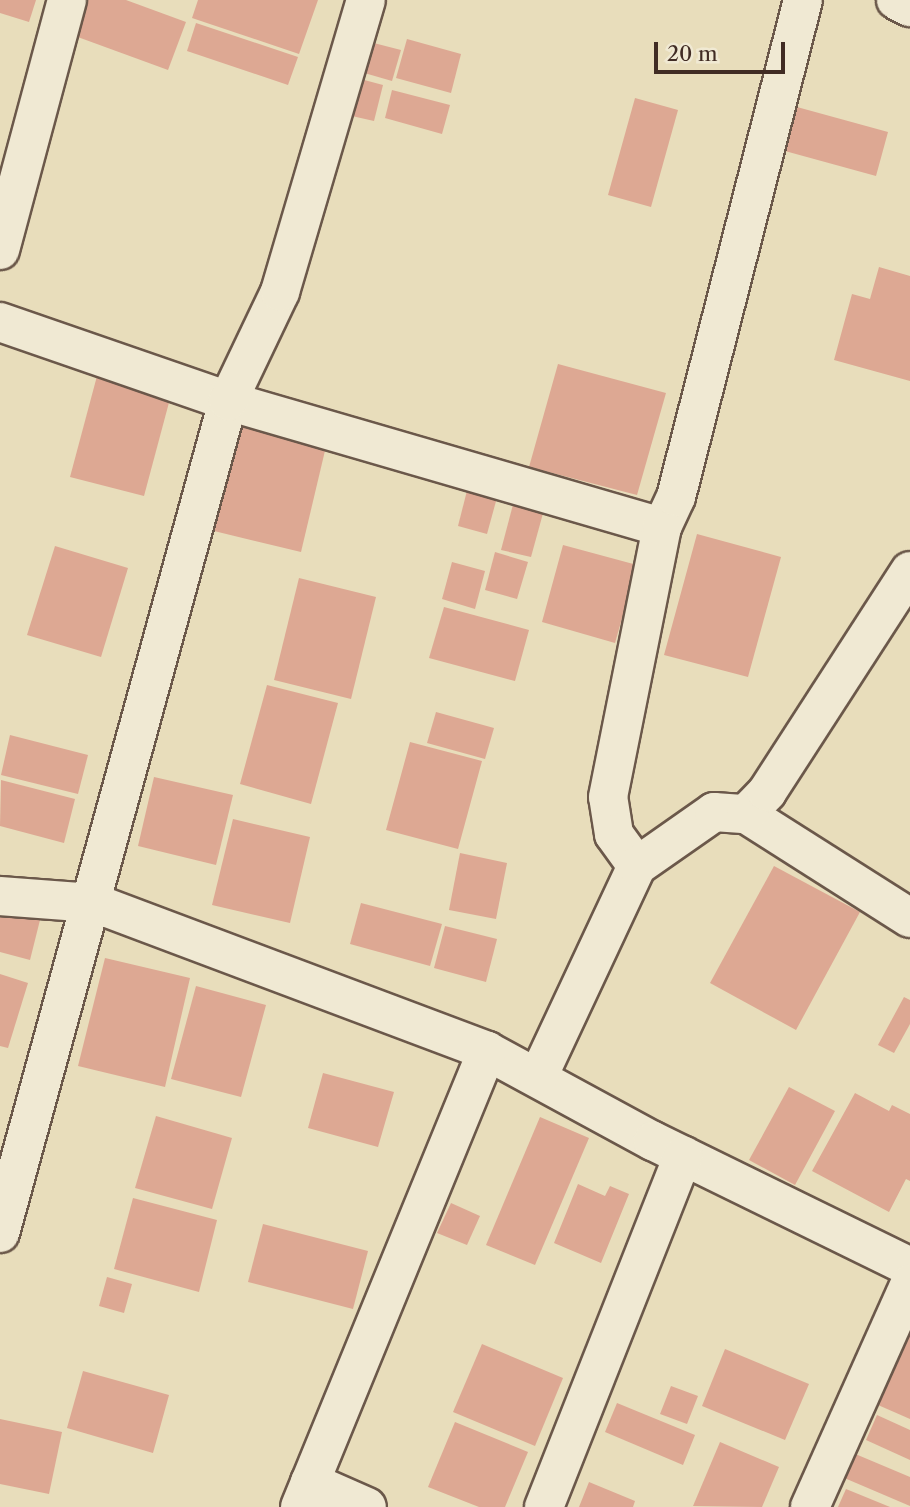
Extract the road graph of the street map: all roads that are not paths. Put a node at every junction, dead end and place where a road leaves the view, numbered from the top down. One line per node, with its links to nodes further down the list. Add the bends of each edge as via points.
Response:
1 (66, 0): 6 (street)
2 (366, 0): 8 (street, via 280,292)
3 (803, 0): 9 (street, via 676,497)
4 (896, 0): 5 (street)
5 (910, 7)
6 (0, 250)
7 (0, 322): 8 (street)
8 (228, 401): 9 (street); 14 (street)
9 (662, 527): 12 (street, via 608,797)
10 (910, 571): 11 (street, via 767,792)
11 (746, 814): 12 (street, via 714,812); 15 (street)
12 (624, 849): 16 (street)
13 (0, 896): 14 (street)
14 (94, 902): 16 (street); 18 (street)
15 (910, 918)
16 (514, 1064): 17 (street); 21 (street)
17 (682, 1156): 19 (street); 23 (street)
18 (0, 1233)
19 (910, 1267)
20 (910, 1283): 24 (street)
21 (305, 1495): 22 (street)
22 (367, 1507)
23 (544, 1507)
24 (810, 1507)

